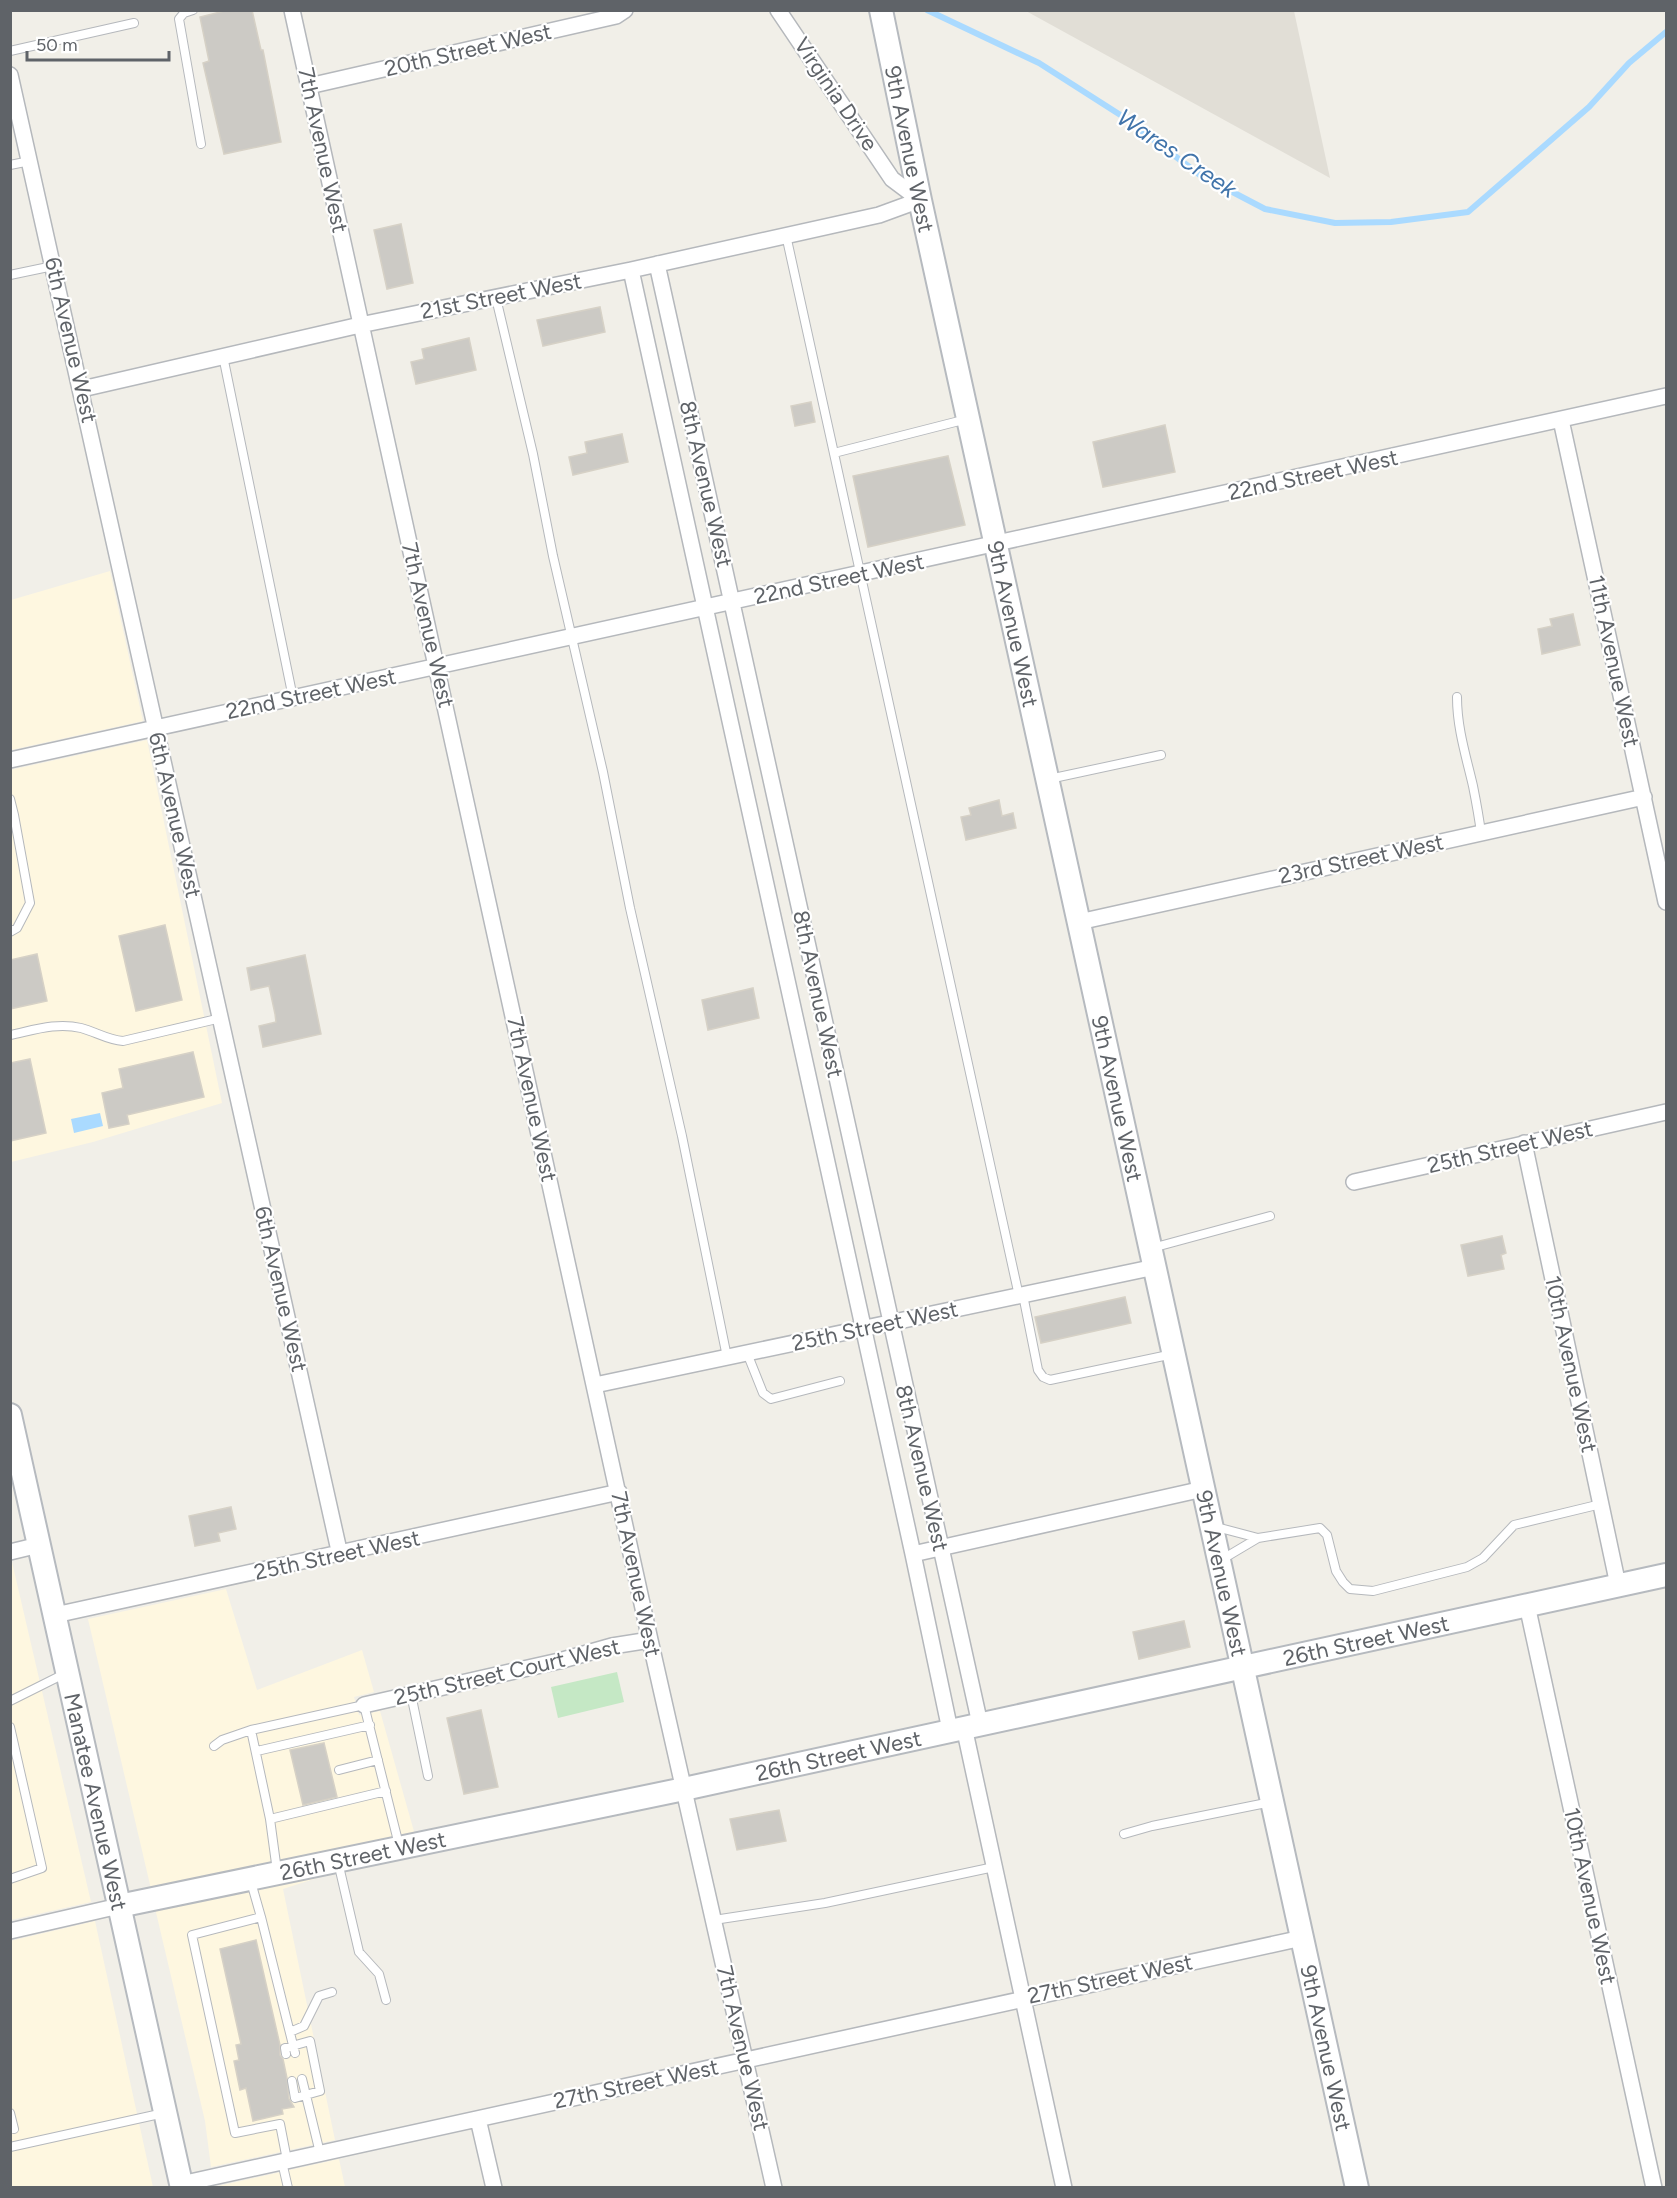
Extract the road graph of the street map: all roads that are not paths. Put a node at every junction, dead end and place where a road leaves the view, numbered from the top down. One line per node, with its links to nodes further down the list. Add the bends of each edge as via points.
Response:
1 (193, 10): 10 (lane, via 179,19)
2 (292, 10): 9 (street, 7th Avenue West)
3 (625, 10): 9 (street, 20th Street West, via 616,16)
4 (778, 10): 13 (street, Virginia Drive, via 892,179)
5 (881, 10): 13 (street, 9th Avenue West)
6 (134, 23): 7 (lane)
7 (10, 51)
8 (10, 75): 11 (street, 6th Avenue West)
9 (309, 86): 20 (street, 7th Avenue West)
10 (201, 144)
11 (30, 161): 12 (lane); 16 (street, 6th Avenue West)
12 (10, 165)
13 (920, 200): 14 (street, 21st Street West, via 879,215); 24 (street, 9th Avenue West)
14 (786, 235): 15 (street, 21st Street West); 26 (lane)
15 (657, 264): 17 (street, 21st Street West); 29 (street, 8th Avenue West)
16 (54, 266): 18 (lane); 22 (street, 6th Avenue West)
17 (631, 270): 19 (street, 21st Street West); 30 (street, 8th Avenue West)
18 (10, 275)
19 (496, 298): 20 (street, 21st Street West); 31 (lane)
20 (360, 325): 21 (street, 21st Street West); 32 (street, 7th Avenue West)
21 (223, 356): 22 (street, 21st Street West); 34 (lane)
22 (82, 389): 35 (street, 6th Avenue West)
23 (1666, 396): 25 (street, 22nd Street West)
24 (968, 419): 26 (lane); 27 (street, 9th Avenue West)
25 (1562, 420): 27 (street, 22nd Street West); 39 (street, 11th Avenue West)
26 (834, 453): 28 (lane)
27 (996, 545): 28 (street, 22nd Street West); 38 (street, 9th Avenue West)
28 (861, 575): 29 (street, 22nd Street West); 53 (lane)
29 (732, 603): 30 (street, 22nd Street West); 54 (street, 8th Avenue West)
30 (705, 606): 31 (street, 22nd Street West); 55 (street, 8th Avenue West)
31 (573, 636): 32 (street, 22nd Street West); 58 (lane)
32 (437, 666): 34 (street, 22nd Street West); 60 (street, 7th Avenue West)
33 (1457, 697): 42 (lane, via 1462,744)
34 (293, 698): 35 (street, 22nd Street West)
35 (156, 728): 37 (street, 22nd Street West); 46 (street, 6th Avenue West)
36 (1161, 754): 38 (lane)
37 (10, 760)
38 (1047, 779): 44 (street, 9th Avenue West)
39 (1644, 797): 42 (street, 23rd Street West); 43 (street, 11th Avenue West)
40 (10, 799): 41 (lane)
41 (12, 815): 45 (lane, via 30,903)
42 (1481, 833): 44 (street, 23rd Street West)
43 (1666, 902)
44 (1079, 922): 52 (street, 9th Avenue West)
45 (10, 932)
46 (221, 1018): 47 (lane, via 123,1041 66,1025); 71 (street, 6th Avenue West)
47 (10, 1035)
48 (1666, 1112): 49 (street, 25th Street West)
49 (1524, 1143): 50 (street, 25th Street West); 64 (street, 10th Avenue West)
50 (1354, 1182)
51 (1270, 1216): 52 (lane)
52 (1153, 1258): 53 (street, 25th Street West); 57 (street, 9th Avenue West)
53 (1021, 1296): 54 (street, 25th Street West); 57 (lane, via 1038,1370 1050,1380)
54 (890, 1324): 55 (street, 25th Street West); 68 (street, 8th Avenue West)
55 (864, 1329): 56 (street, 25th Street West); 70 (street, 8th Avenue West)
56 (747, 1353): 58 (street, 25th Street West); 59 (lane, via 763,1393 771,1399)
57 (1174, 1354): 62 (street, 9th Avenue West)
58 (727, 1357): 60 (street, 25th Street West)
59 (840, 1381)
60 (595, 1385): 63 (street, 7th Avenue West)
61 (10, 1415): 67 (street, Manatee Avenue West)
62 (1203, 1489): 65 (street, 9th Avenue West); 68 (street)
63 (619, 1492): 71 (street, 25th Street West); 77 (street, 7th Avenue West)
64 (1601, 1504): 66 (lane, via 1514,1525 1484,1558 1467,1567 1373,1591 1350,1589 1342,1582 1327,1535 1320,1528); 74 (street, 10th Avenue West)
65 (1213, 1527): 66 (lane); 72 (street, 9th Avenue West)
66 (1258, 1538): 72 (lane)
67 (39, 1545): 69 (street); 76 (street, Manatee Avenue West)
68 (940, 1548): 70 (street); 85 (street, 8th Avenue West)
69 (10, 1552)
70 (913, 1554): 85 (street, 8th Avenue West)
71 (340, 1555): 76 (street, 25th Street West)
72 (1220, 1560): 78 (street, 9th Avenue West)
73 (1666, 1575): 74 (street, 26th Street West)
74 (1618, 1585): 75 (street, 26th Street West)
75 (1527, 1605): 78 (street, 26th Street West); 131 (street, 10th Avenue West)
76 (55, 1616): 79 (street, Manatee Avenue West)
77 (650, 1640): 80 (street, 25th Street Court West); 92 (street, 7th Avenue West)
78 (1243, 1667): 85 (street, 26th Street West); 94 (street, 9th Avenue West)
79 (67, 1672): 81 (lane); 103 (street, Manatee Avenue West)
80 (411, 1694): 82 (street, 25th Street Court West); 91 (lane)
81 (10, 1701)
82 (364, 1705): 83 (lane); 86 (lane)
83 (370, 1725): 88 (lane); 89 (lane)
84 (10, 1727): 101 (lane, via 42,1868)
85 (964, 1727): 92 (street, 26th Street West); 99 (street, 8th Avenue West)
86 (251, 1730): 87 (lane); 88 (lane)
87 (214, 1746)
88 (256, 1751): 95 (lane)
89 (378, 1761): 90 (lane); 93 (lane)
90 (339, 1770)
91 (428, 1776)
92 (684, 1789): 97 (street, 26th Street West); 105 (street, 7th Avenue West)
93 (386, 1791): 95 (lane); 97 (lane)
94 (1272, 1802): 96 (lane); 107 (street, 9th Avenue West)
95 (270, 1819): 100 (lane)
96 (1124, 1834)
97 (400, 1847): 98 (street, 26th Street West)
98 (337, 1860): 100 (street, 26th Street West); 110 (lane, via 359,1952 379,1974)
99 (994, 1867): 105 (lane, via 825,1903); 109 (street, 8th Avenue West)
100 (278, 1873): 102 (street, 26th Street West)
101 (10, 1879)
102 (250, 1880): 103 (street, 26th Street West); 104 (lane)
103 (119, 1906): 106 (street, 26th Street West); 119 (street, Manatee Avenue West)
104 (261, 1917): 111 (lane); 124 (lane, via 192,1935 235,2133 280,2124)
105 (714, 1920): 114 (street, 7th Avenue West)
106 (10, 1930)
107 (1302, 1938): 109 (street, 27th Street West); 130 (street, 9th Avenue West)
108 (332, 1992): 111 (lane, via 319,1996 304,2026)
109 (1023, 1998): 114 (street, 27th Street West); 129 (street, 8th Avenue West)
110 (386, 2000)
111 (290, 2032): 112 (lane)
112 (295, 2049): 113 (lane, via 285,2048); 117 (lane, via 310,2041 320,2091)
113 (286, 2054)
114 (746, 2060): 120 (street, 27th Street West); 128 (street, 7th Avenue West)
115 (302, 2079): 117 (lane)
116 (292, 2081): 117 (lane, via 295,2098)
117 (305, 2095): 123 (lane)
118 (10, 2113): 121 (lane)
119 (165, 2113): 122 (lane); 125 (street, Manatee Avenue West)
120 (478, 2119): 123 (street, 27th Street West); 127 (street)
121 (14, 2129)
122 (10, 2148)
123 (321, 2153): 124 (street, 27th Street West)
124 (285, 2161): 125 (street, 27th Street West); 126 (lane)
125 (181, 2186)
126 (288, 2187)
127 (494, 2187)
128 (774, 2187)
129 (1064, 2187)
130 (1356, 2187)
131 (1654, 2187)

